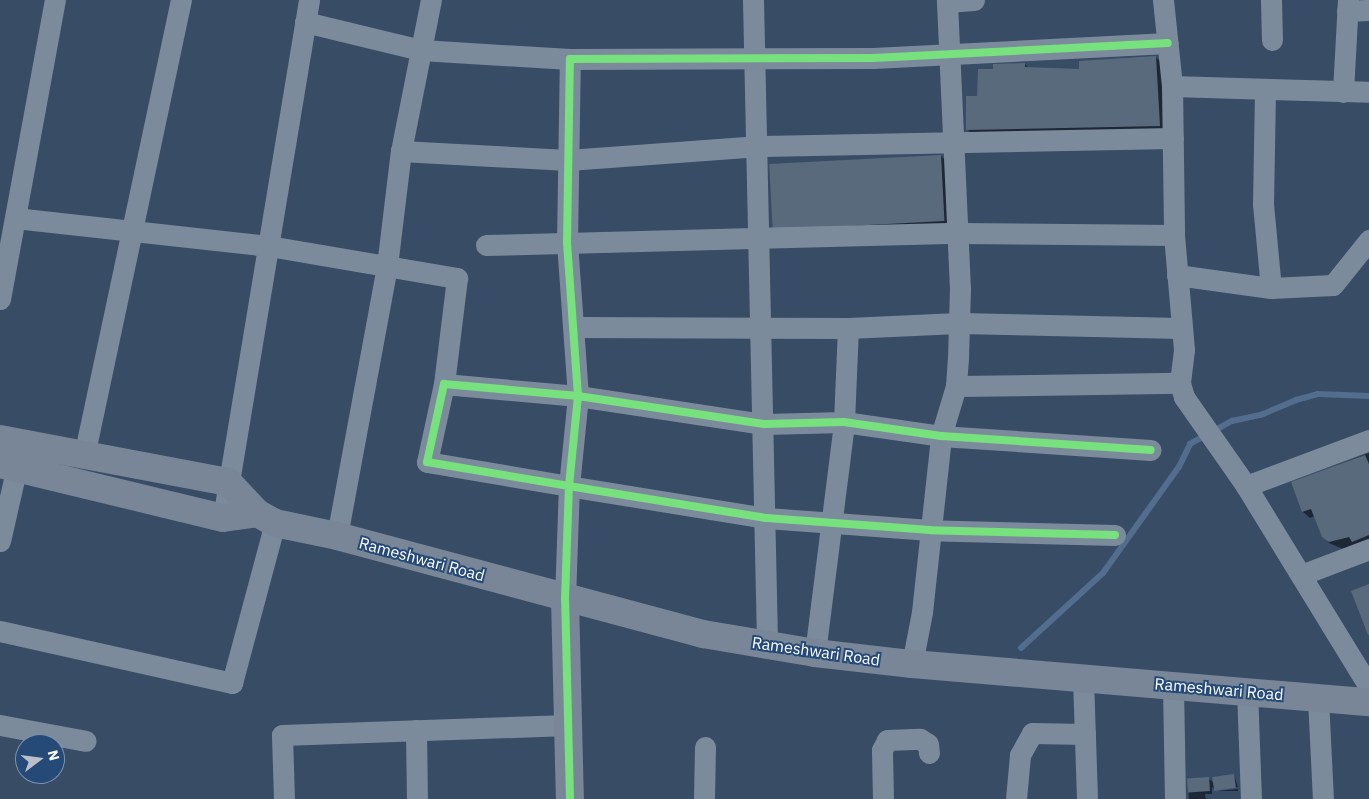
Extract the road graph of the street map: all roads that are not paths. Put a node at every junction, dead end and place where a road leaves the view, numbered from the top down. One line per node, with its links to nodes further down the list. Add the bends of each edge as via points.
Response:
1 (55, 0): 28 (street)
2 (181, 0): 29 (street)
3 (309, 0): 12 (street)
4 (431, 0): 15 (street)
5 (754, 0): 17 (street)
6 (974, 0): 9 (street)
7 (1163, 0): 14 (street)
8 (1271, 0): 13 (street)
9 (947, 1): 16 (street)
10 (1347, 5): 11 (street); 21 (street)
11 (1369, 10)
12 (305, 22): 15 (street); 36 (street)
13 (1272, 40)
14 (1168, 43): 16 (street); 19 (street)
15 (421, 50): 18 (street); 26 (street)
16 (950, 52): 17 (street, via 873,58); 24 (street)
17 (755, 56): 18 (street); 25 (street)
18 (570, 59): 27 (street)
19 (1172, 86): 20 (street); 23 (street)
20 (1264, 91): 21 (street); 39 (street, via 1263,204)
21 (1343, 92): 22 (street)
22 (1369, 92)
23 (1173, 138): 24 (street); 31 (street)
24 (954, 141): 25 (street); 30 (street)
25 (758, 146): 27 (street); 32 (street)
26 (401, 151): 27 (street); 37 (street)
27 (568, 160): 34 (street)
28 (15, 218): 29 (street); 40 (street)
29 (132, 232): 36 (street); 56 (street)
30 (958, 233): 31 (street); 32 (street); 41 (street)
31 (1174, 235): 38 (street)
32 (761, 239): 34 (street); 42 (street)
33 (1369, 240): 39 (street, via 1332,285)
34 (568, 242): 35 (street); 43 (street)
35 (486, 245)
36 (269, 246): 37 (street); 57 (street)
37 (387, 266): 47 (street, via 457,278); 66 (street)
38 (1177, 274): 39 (street); 45 (street)
39 (1271, 288)
40 (0, 299)
41 (958, 323): 44 (street); 45 (street); 48 (street)
42 (762, 327): 43 (street); 44 (street); 51 (street)
43 (575, 328): 49 (street)
44 (848, 328): 50 (street)
45 (1180, 328): 46 (street, via 1184,350)
46 (1180, 383): 48 (street); 59 (street, via 1184,398 1207,434)
47 (444, 384): 49 (street); 58 (street, via 427,462)
48 (956, 386): 52 (street)
49 (578, 396): 51 (street); 58 (street)
50 (844, 422): 51 (street); 52 (street); 63 (street)
51 (764, 424): 62 (street)
52 (941, 436): 54 (street); 64 (street)
53 (1369, 440): 59 (street)
54 (1151, 450)
55 (10, 453): 56 (main road); 60 (main road); 67 (street)
56 (84, 456): 57 (main road)
57 (228, 482): 60 (street); 61 (main road)
58 (569, 486): 62 (street); 70 (street)
59 (1246, 486): 69 (street)
60 (223, 518): 61 (main road)
61 (266, 518): 66 (main road, Rameshwari Road); 71 (street, via 232,684)
62 (766, 518): 63 (street); 72 (street)
63 (831, 524): 64 (street); 73 (street)
64 (930, 530): 65 (street); 74 (street)
65 (1115, 535)
66 (337, 536): 70 (main road, Rameshwari Road)
67 (0, 541)
68 (1369, 549): 69 (street)
69 (1301, 575): 78 (street)
70 (565, 599): 72 (main road, Rameshwari Road, via 702,634); 81 (main road)
71 (0, 631)
72 (767, 644): 73 (main road, Rameshwari Road)
73 (815, 653): 74 (main road, Rameshwari Road)
74 (912, 664): 75 (main road, Rameshwari Road)
75 (1083, 678): 76 (main road, Rameshwari Road); 83 (street)
76 (1173, 685): 77 (main road, Rameshwari Road); 94 (street)
77 (1247, 690): 79 (main road, Rameshwari Road); 95 (street)
78 (1366, 695): 79 (main road, Rameshwari Road)
79 (1318, 698): 96 (street)
80 (0, 725): 84 (street)
81 (568, 725): 82 (street); 89 (main road)
82 (416, 730): 87 (street, via 282,735); 88 (street)
83 (1085, 734): 92 (street, via 1032,733 1020,756); 93 (street)
84 (86, 741)
85 (705, 747): 90 (street)
86 (929, 753): 91 (street, via 928,744 920,739 887,740 882,750)
87 (284, 799)
88 (417, 799)
89 (570, 799)
90 (704, 799)
91 (883, 799)
92 (1016, 799)
93 (1087, 799)
94 (1175, 799)
95 (1251, 799)
96 (1323, 799)

